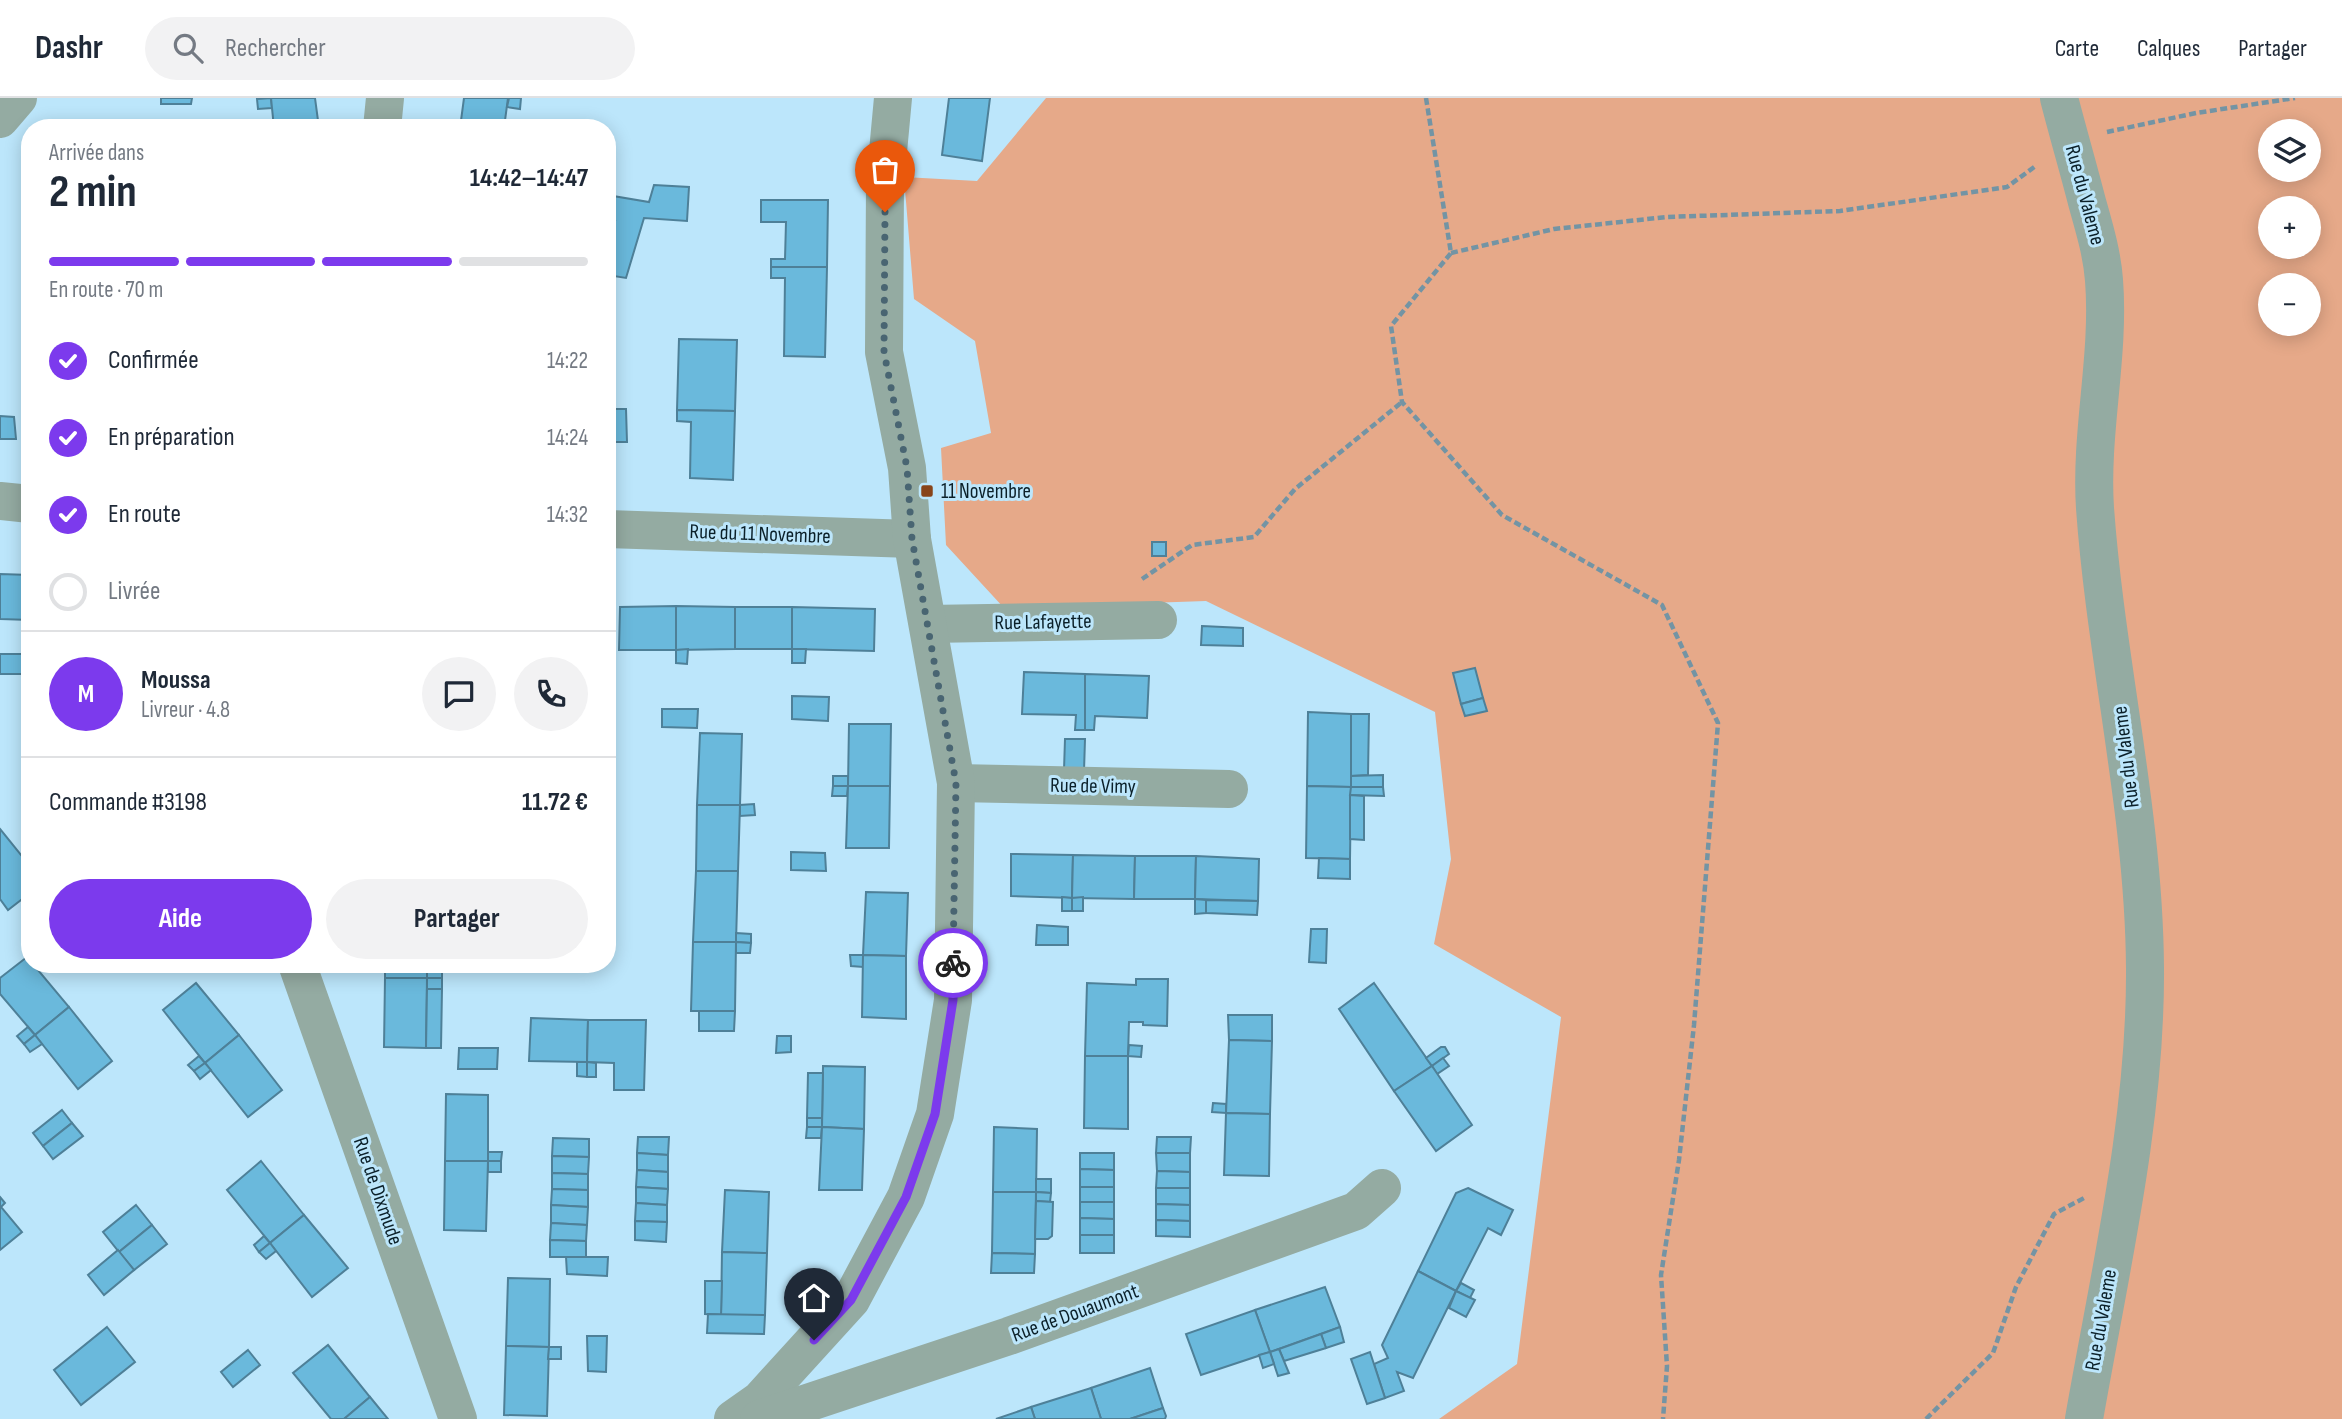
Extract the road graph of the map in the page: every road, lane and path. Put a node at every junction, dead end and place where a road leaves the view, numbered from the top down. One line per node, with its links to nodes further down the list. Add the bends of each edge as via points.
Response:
1 (18, 98): 7 (street)
2 (384, 98): 8 (street)
3 (893, 98): 15 (street, via 885,184 884,352 907,468)
4 (1426, 98): 10 (path)
5 (2059, 98): 9 (street, Rue du Valeme)
6 (2295, 98): 9 (path)
7 (0, 119)
8 (383, 119)
9 (2070, 140): 10 (path, via 2007,187 1840,211 1667,217 1554,229); 22 (street, Rue du Valeme, via 2104,278 2095,511 2130,787 2145,964 2142,1060)
10 (1451, 253): 11 (path, via 1391,326)
11 (1402, 402): 16 (path, via 1295,489 1254,537 1192,545); 27 (path, via 1502,515 1662,605 1718,723 1694,1025 1661,1275 1667,1366)
12 (0, 500): 13 (street)
13 (21, 504)
14 (616, 529): 15 (street, Rue du 11 Novembre)
15 (912, 539): 18 (street)
16 (1137, 582)
17 (1158, 620): 18 (street, Rue Lafayette)
18 (928, 624): 19 (street)
19 (956, 783): 20 (street, Rue de Vimy); 25 (street, via 953,1000 935,1114 906,1197 851,1300 760,1400)
20 (1229, 789)
21 (300, 973): 24 (street, Rue de Dixmude)
22 (2126, 1176): 28 (path, via 2054,1214 2016,1287 1993,1353); 29 (street, Rue du Valeme)
23 (1382, 1188): 26 (street, Rue de Douaumont, via 1356,1211 1009,1336)
24 (458, 1419)
25 (733, 1419)
26 (758, 1419)
27 (1663, 1419)
28 (1926, 1419)
29 (2084, 1419)

